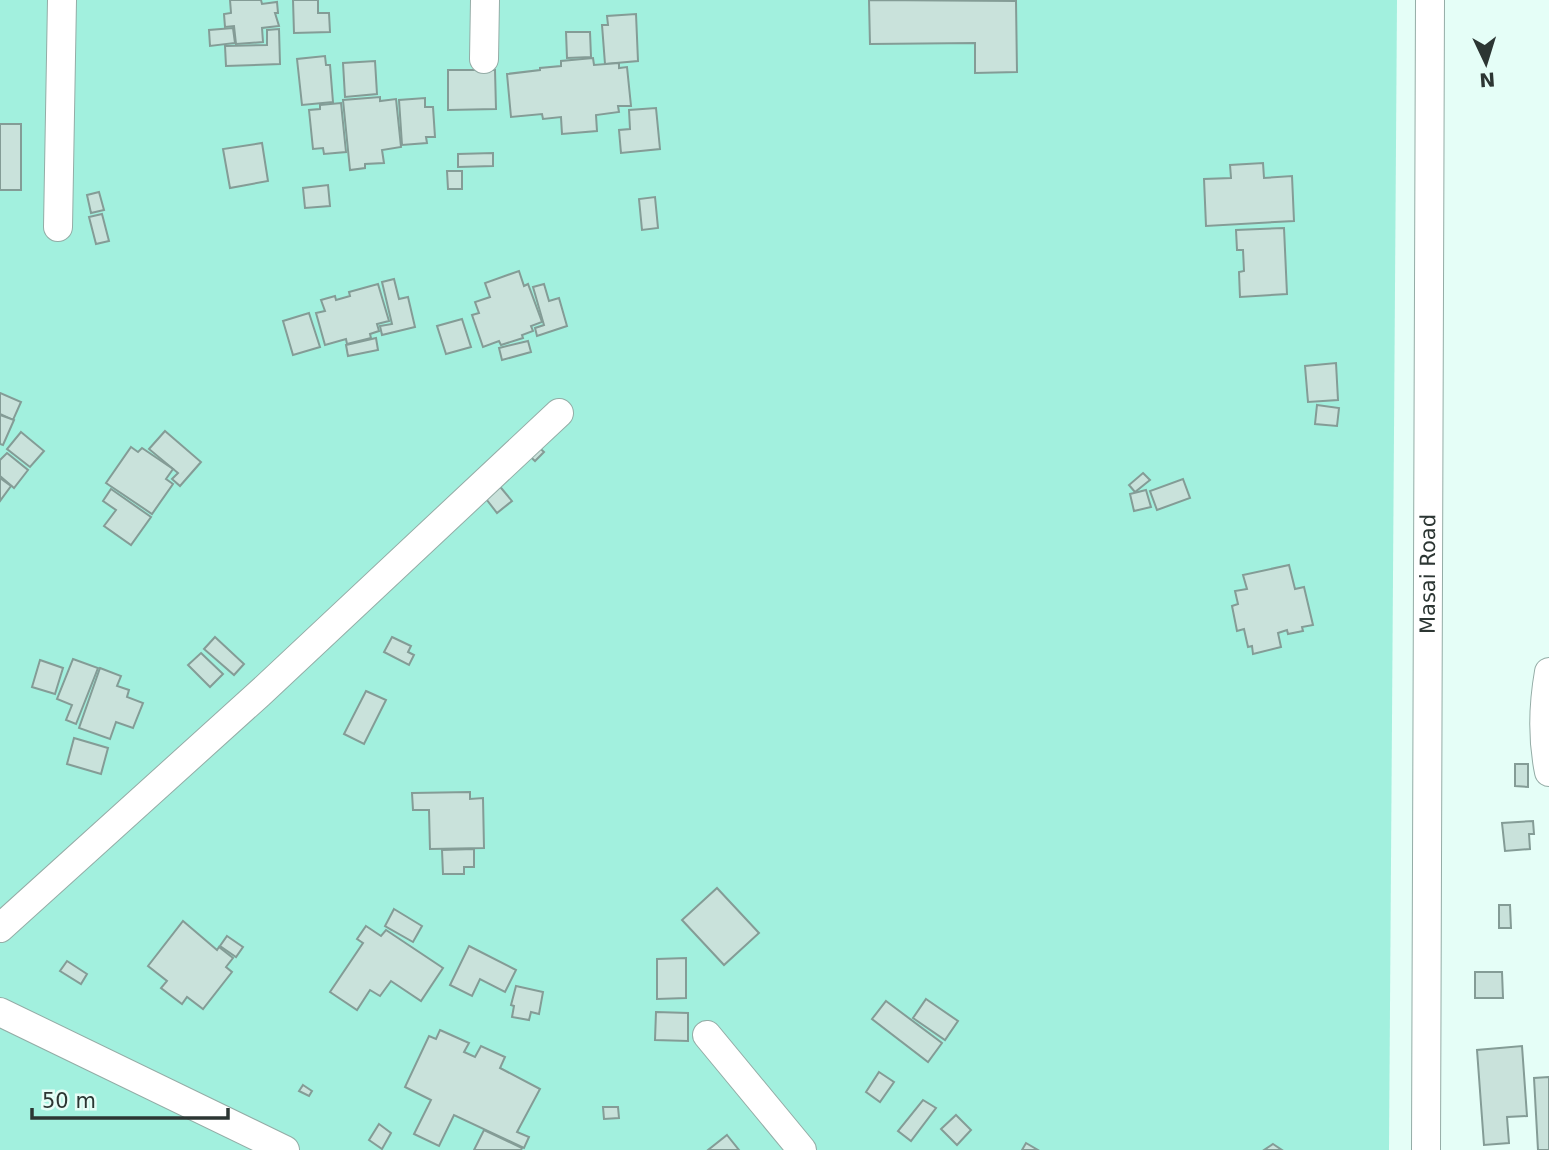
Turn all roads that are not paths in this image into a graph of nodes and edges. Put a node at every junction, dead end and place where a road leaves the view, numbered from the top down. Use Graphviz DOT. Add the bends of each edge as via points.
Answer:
graph roads {
  1 [pos="62,0"];
  2 [pos="485,0"];
  3 [pos="1430,0"];
  4 [pos="484,60"];
  5 [pos="58,227"];
  6 [pos="559,413"];
  7 [pos="1549,672"];
  8 [pos="1549,772"];
  9 [pos="0,928"];
  10 [pos="0,1012"];
  11 [pos="707,1035"];
  12 [pos="285,1150"];
  13 [pos="802,1150"];
  14 [pos="1426,1150"];
  1 -- 5 [label="street"];
  2 -- 4 [label="street"];
  3 -- 14 [label="street, Masai Road"];
  6 -- 9 [label="street"];
  7 -- 8 [label="street" via="1544,745"];
  10 -- 12 [label="street"];
  11 -- 13 [label="street"];
}
